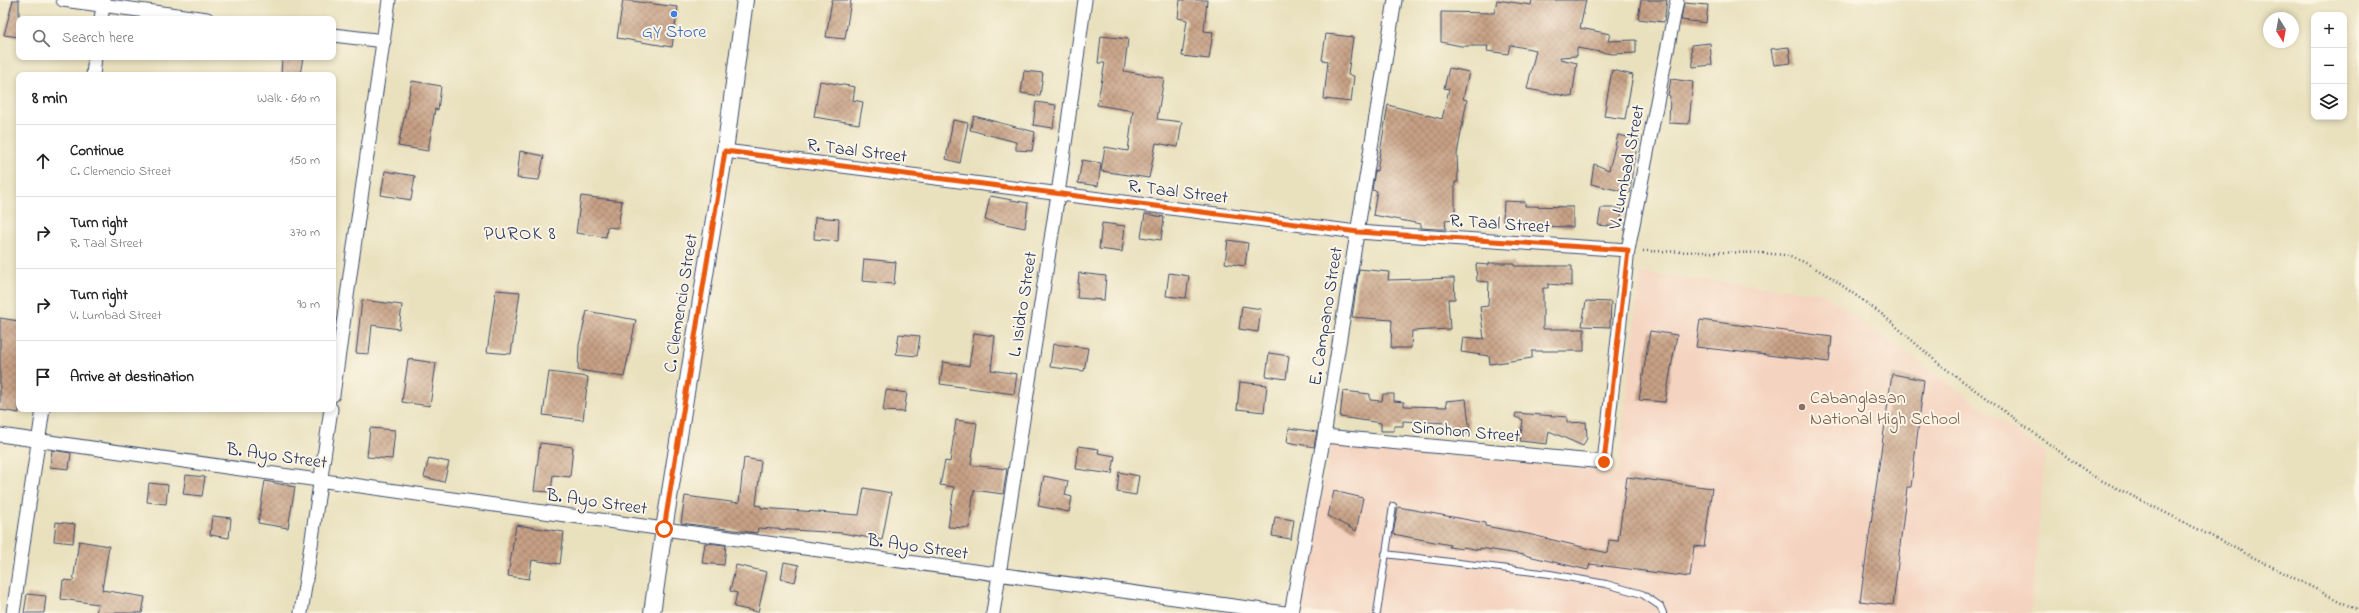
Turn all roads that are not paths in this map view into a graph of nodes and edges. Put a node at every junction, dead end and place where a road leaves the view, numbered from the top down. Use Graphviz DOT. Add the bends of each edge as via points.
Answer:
graph roads {
  1 [pos="63,0"];
  2 [pos="390,0"];
  3 [pos="746,0"];
  4 [pos="1085,0"];
  5 [pos="1395,0"];
  6 [pos="1677,0"];
  7 [pos="103,8"];
  8 [pos="179,16"];
  9 [pos="336,35"];
  10 [pos="384,41"];
  11 [pos="95,60"];
  12 [pos="93,72"];
  13 [pos="725,151"];
  14 [pos="1058,194"];
  15 [pos="1358,232"];
  16 [pos="1628,250"];
  17 [pos="336,374"];
  18 [pos="42,412"];
  19 [pos="331,412"];
  20 [pos="0,435"];
  21 [pos="1324,436"];
  22 [pos="38,439"];
  23 [pos="1604,462"];
  24 [pos="321,480"];
  25 [pos="1394,506"];
  26 [pos="664,529"];
  27 [pos="1385,554"];
  28 [pos="998,575"];
  29 [pos="13,613"];
  30 [pos="301,613"];
  31 [pos="652,613"];
  32 [pos="993,613"];
  33 [pos="1285,613"];
  34 [pos="1291,613"];
  35 [pos="1377,613"];
  36 [pos="1663,613"];
  1 -- 7 [label="street"];
  2 -- 10 [label="street"];
  3 -- 13 [label="street, C. Clemencio Street"];
  4 -- 14 [label="street, L. Isidro Street"];
  5 -- 15 [label="street, E. Campano Street"];
  6 -- 16 [label="street, V. Lumbad Street"];
  7 -- 8 [label="street"];
  9 -- 10 [label="street"];
  10 -- 17 [label="street"];
  11 -- 12 [label="street"];
  13 -- 14 [label="street, R. Taal Street"];
  13 -- 26 [label="street, C. Clemencio Street"];
  14 -- 15 [label="street, R. Taal Street"];
  14 -- 28 [label="street, L. Isidro Street"];
  15 -- 16 [label="street, R. Taal Street"];
  15 -- 21 [label="street, E. Campano Street"];
  16 -- 23 [label="street, V. Lumbad Street"];
  18 -- 22 [label="street"];
  19 -- 24 [label="street"];
  20 -- 22 [label="street, B. Ayo Street"];
  21 -- 23 [label="street, Sinohon Street"];
  21 -- 34 [label="street, E. Campano Street"];
  22 -- 24 [label="street, B. Ayo Street"];
  22 -- 29 [label="street"];
  24 -- 26 [label="street, B. Ayo Street"];
  24 -- 30 [label="street"];
  25 -- 27 [label="lane"];
  26 -- 28 [label="street, B. Ayo Street"];
  26 -- 31 [label="street, C. Clemencio Street"];
  27 -- 35 [label="lane"];
  27 -- 36 [label="lane" via="1550,574 1606,584 1642,594 1660,606"];
  28 -- 32 [label="street, L. Isidro Street"];
  28 -- 33 [label="street, B. Ayo Street"];
}
